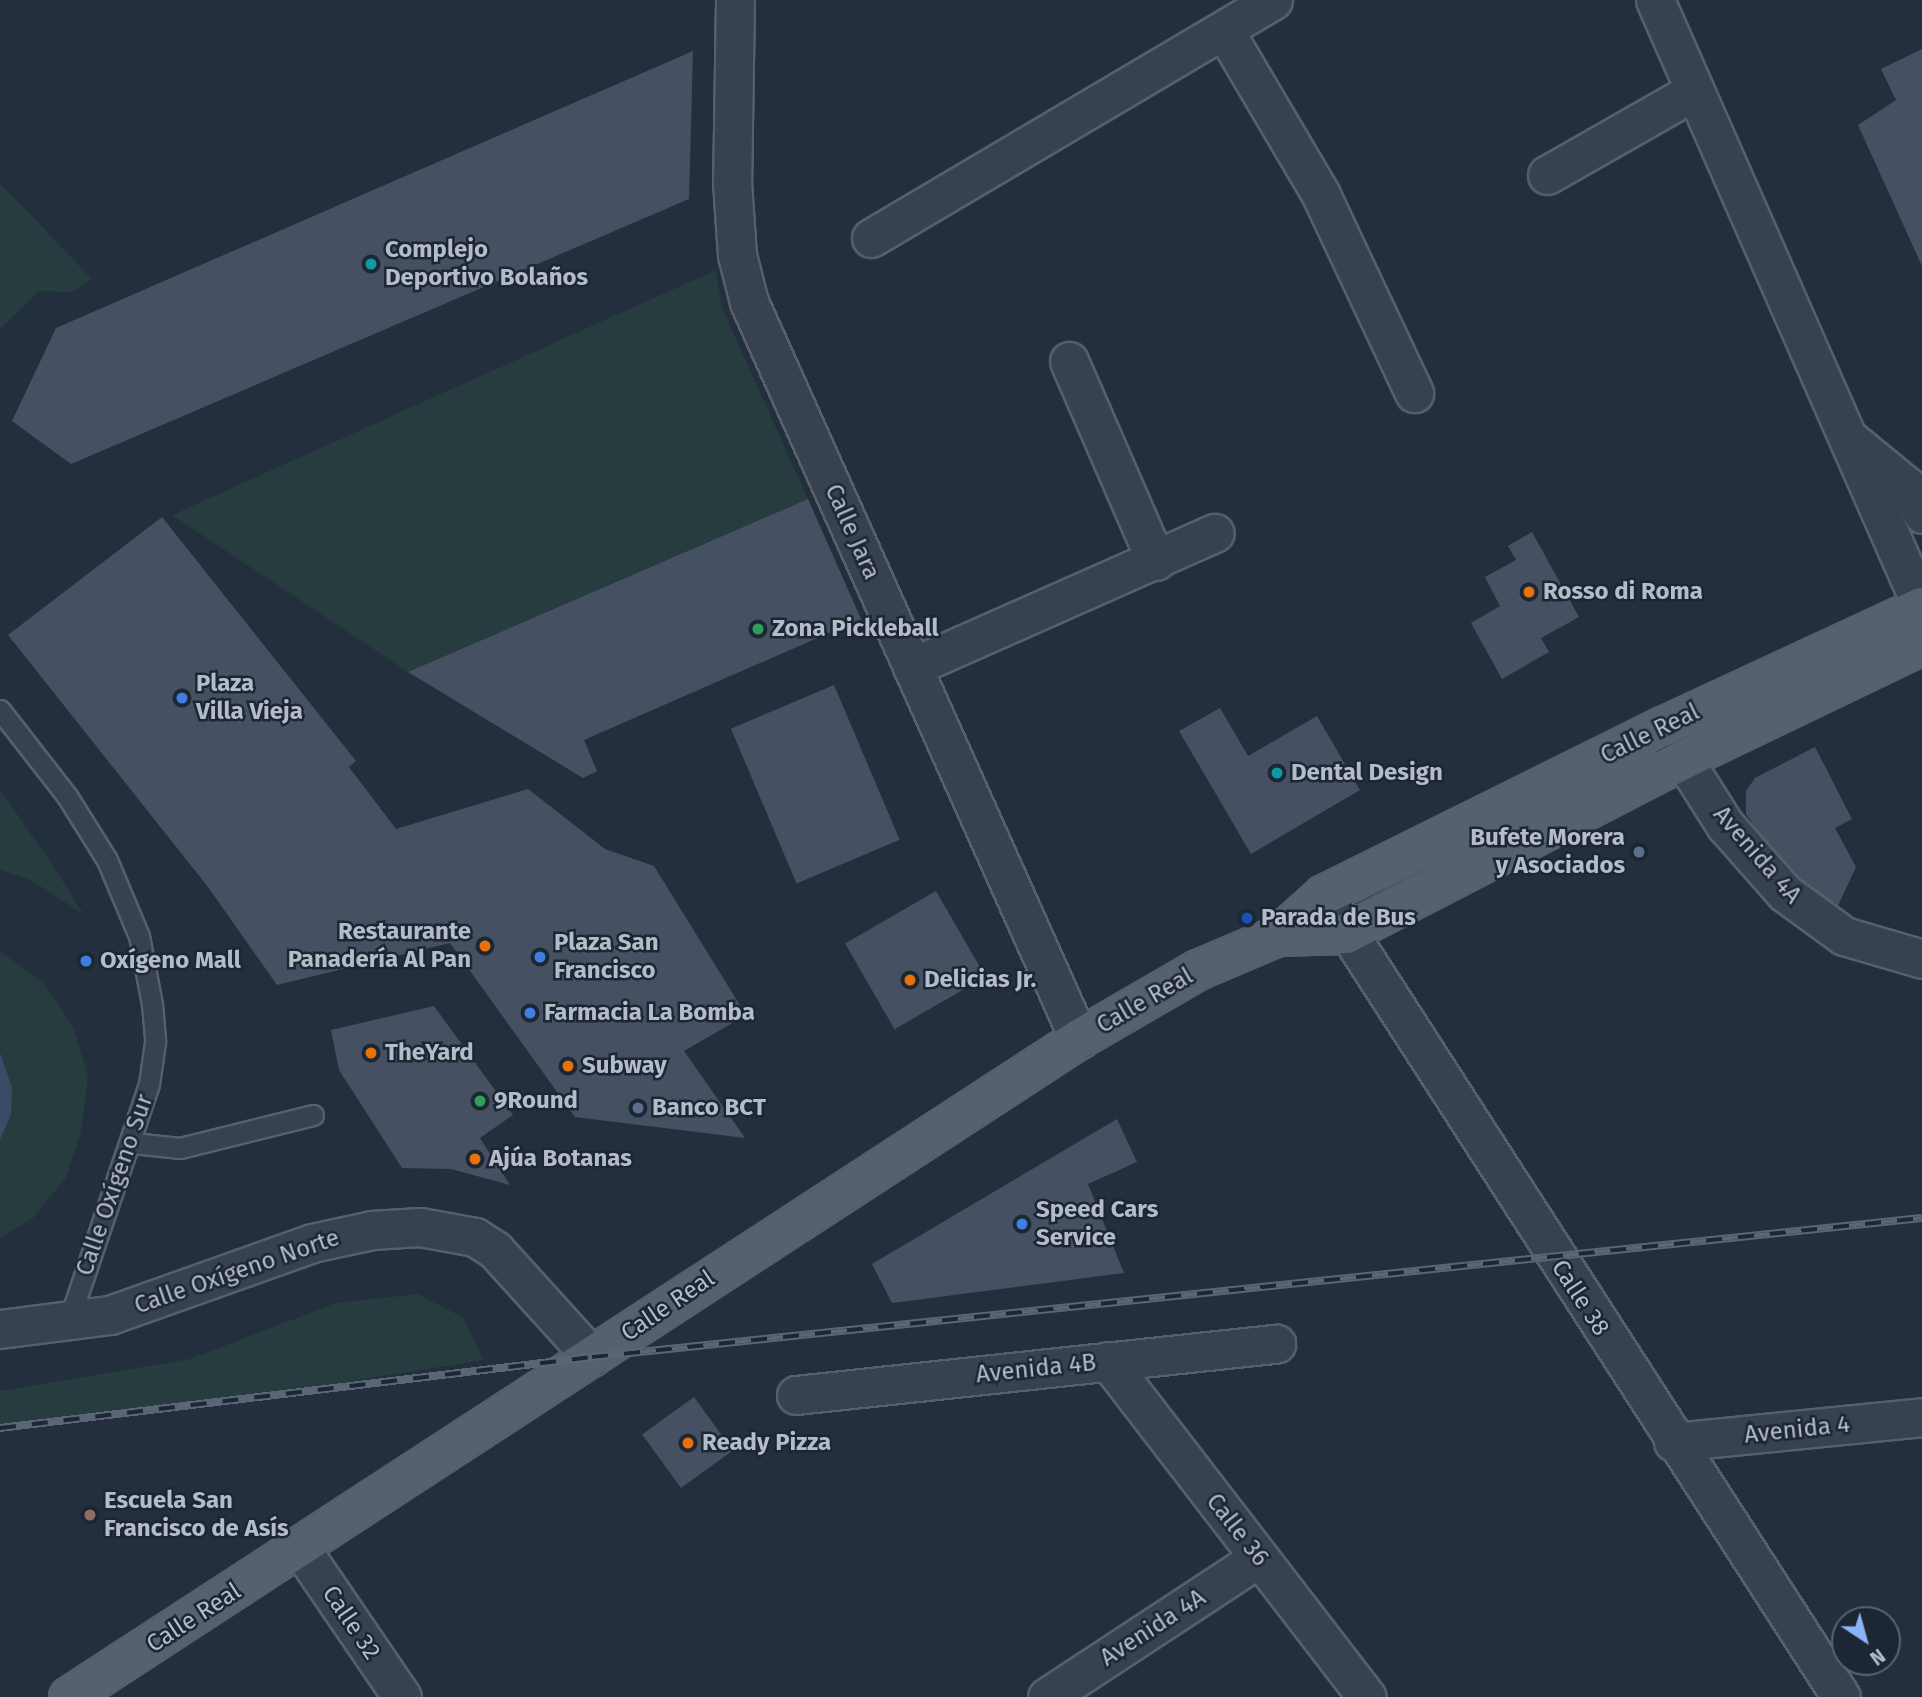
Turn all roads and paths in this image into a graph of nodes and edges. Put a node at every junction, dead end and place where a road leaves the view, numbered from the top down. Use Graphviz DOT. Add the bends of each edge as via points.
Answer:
graph roads {
  1 [pos="735,0"];
  2 [pos="1273,0"];
  3 [pos="1656,0"];
  4 [pos="1224,30"];
  5 [pos="1694,91"];
  6 [pos="1547,175"];
  7 [pos="871,238"];
  8 [pos="1069,361"];
  9 [pos="1414,393"];
  10 [pos="1843,434"];
  11 [pos="1922,514"];
  12 [pos="1215,533"];
  13 [pos="1156,561"];
  14 [pos="1922,607"];
  15 [pos="1922,645"];
  16 [pos="912,667"];
  17 [pos="0,710"];
  18 [pos="1662,727"];
  19 [pos="1683,760"];
  20 [pos="1324,895"];
  21 [pos="1346,934"];
  22 [pos="1278,936"];
  23 [pos="1922,959"];
  24 [pos="1079,1039"];
  25 [pos="313,1115"];
  26 [pos="133,1143"];
  27 [pos="68,1323"];
  28 [pos="0,1329"];
  29 [pos="1276,1344"];
  30 [pos="592,1357"];
  31 [pos="1108,1362"];
  32 [pos="796,1395"];
  33 [pos="1922,1417"];
  34 [pos="1673,1443"];
  35 [pos="301,1549"];
  36 [pos="1259,1558"];
  37 [pos="69,1697"];
  38 [pos="402,1697"];
  39 [pos="1047,1697"];
  40 [pos="1367,1697"];
  41 [pos="1841,1697"];
  1 -- 16 [label="street, Calle Jara" via="732,182 737,255 749,302"];
  2 -- 4 [label="street"];
  3 -- 5 [label="street"];
  4 -- 7 [label="street"];
  4 -- 9 [label="street" via="1321,195"];
  5 -- 6 [label="street"];
  5 -- 10 [label="street"];
  8 -- 13 [label="street"];
  10 -- 11 [label="street" via="1909,488"];
  10 -- 14 [label="street"];
  12 -- 13 [label="street"];
  13 -- 16 [label="street"];
  14 -- 18 [label="main road, Calle Real"];
  15 -- 19 [label="main road, Calle Real"];
  16 -- 24 [label="street, Calle Jara"];
  17 -- 26 [label="lane, Calle Oxígeno Sur" via="67,796 107,860 139,936 155,1042"];
  18 -- 19 [label="street, Avenida 4A"];
  18 -- 20 [label="main road, Calle Real"];
  19 -- 21 [label="main road, Calle Real"];
  19 -- 23 [label="street, Avenida 4A" via="1725,825 1814,918 1844,936"];
  20 -- 21 [label="street, Calle 38"];
  20 -- 22 [label="main road, Calle Real"];
  21 -- 22 [label="main road, Calle Real"];
  21 -- 34 [label="street, Calle 38"];
  22 -- 24 [label="main road, Calle Real" via="1198,970"];
  24 -- 30 [label="main road, Calle Real"];
  25 -- 26 [label="lane" via="180,1147"];
  26 -- 27 [label="lane, Calle Oxígeno Sur"];
  27 -- 28 [label="street, Calle Oxígeno Norte"];
  27 -- 30 [label="street, Calle Oxígeno Norte" via="146,1303 312,1242 372,1230 420,1227 475,1237 495,1250"];
  29 -- 31 [label="street, Avenida 4B"];
  30 -- 35 [label="main road, Calle Real"];
  31 -- 32 [label="street, Avenida 4B"];
  31 -- 36 [label="street, Calle 36"];
  33 -- 34 [label="street, Avenida 4"];
  34 -- 41 [label="street, Calle 38"];
  35 -- 37 [label="main road, Calle Real"];
  35 -- 38 [label="street, Calle 32"];
  36 -- 39 [label="street, Avenida 4A"];
  36 -- 40 [label="street, Calle 36"];
}
